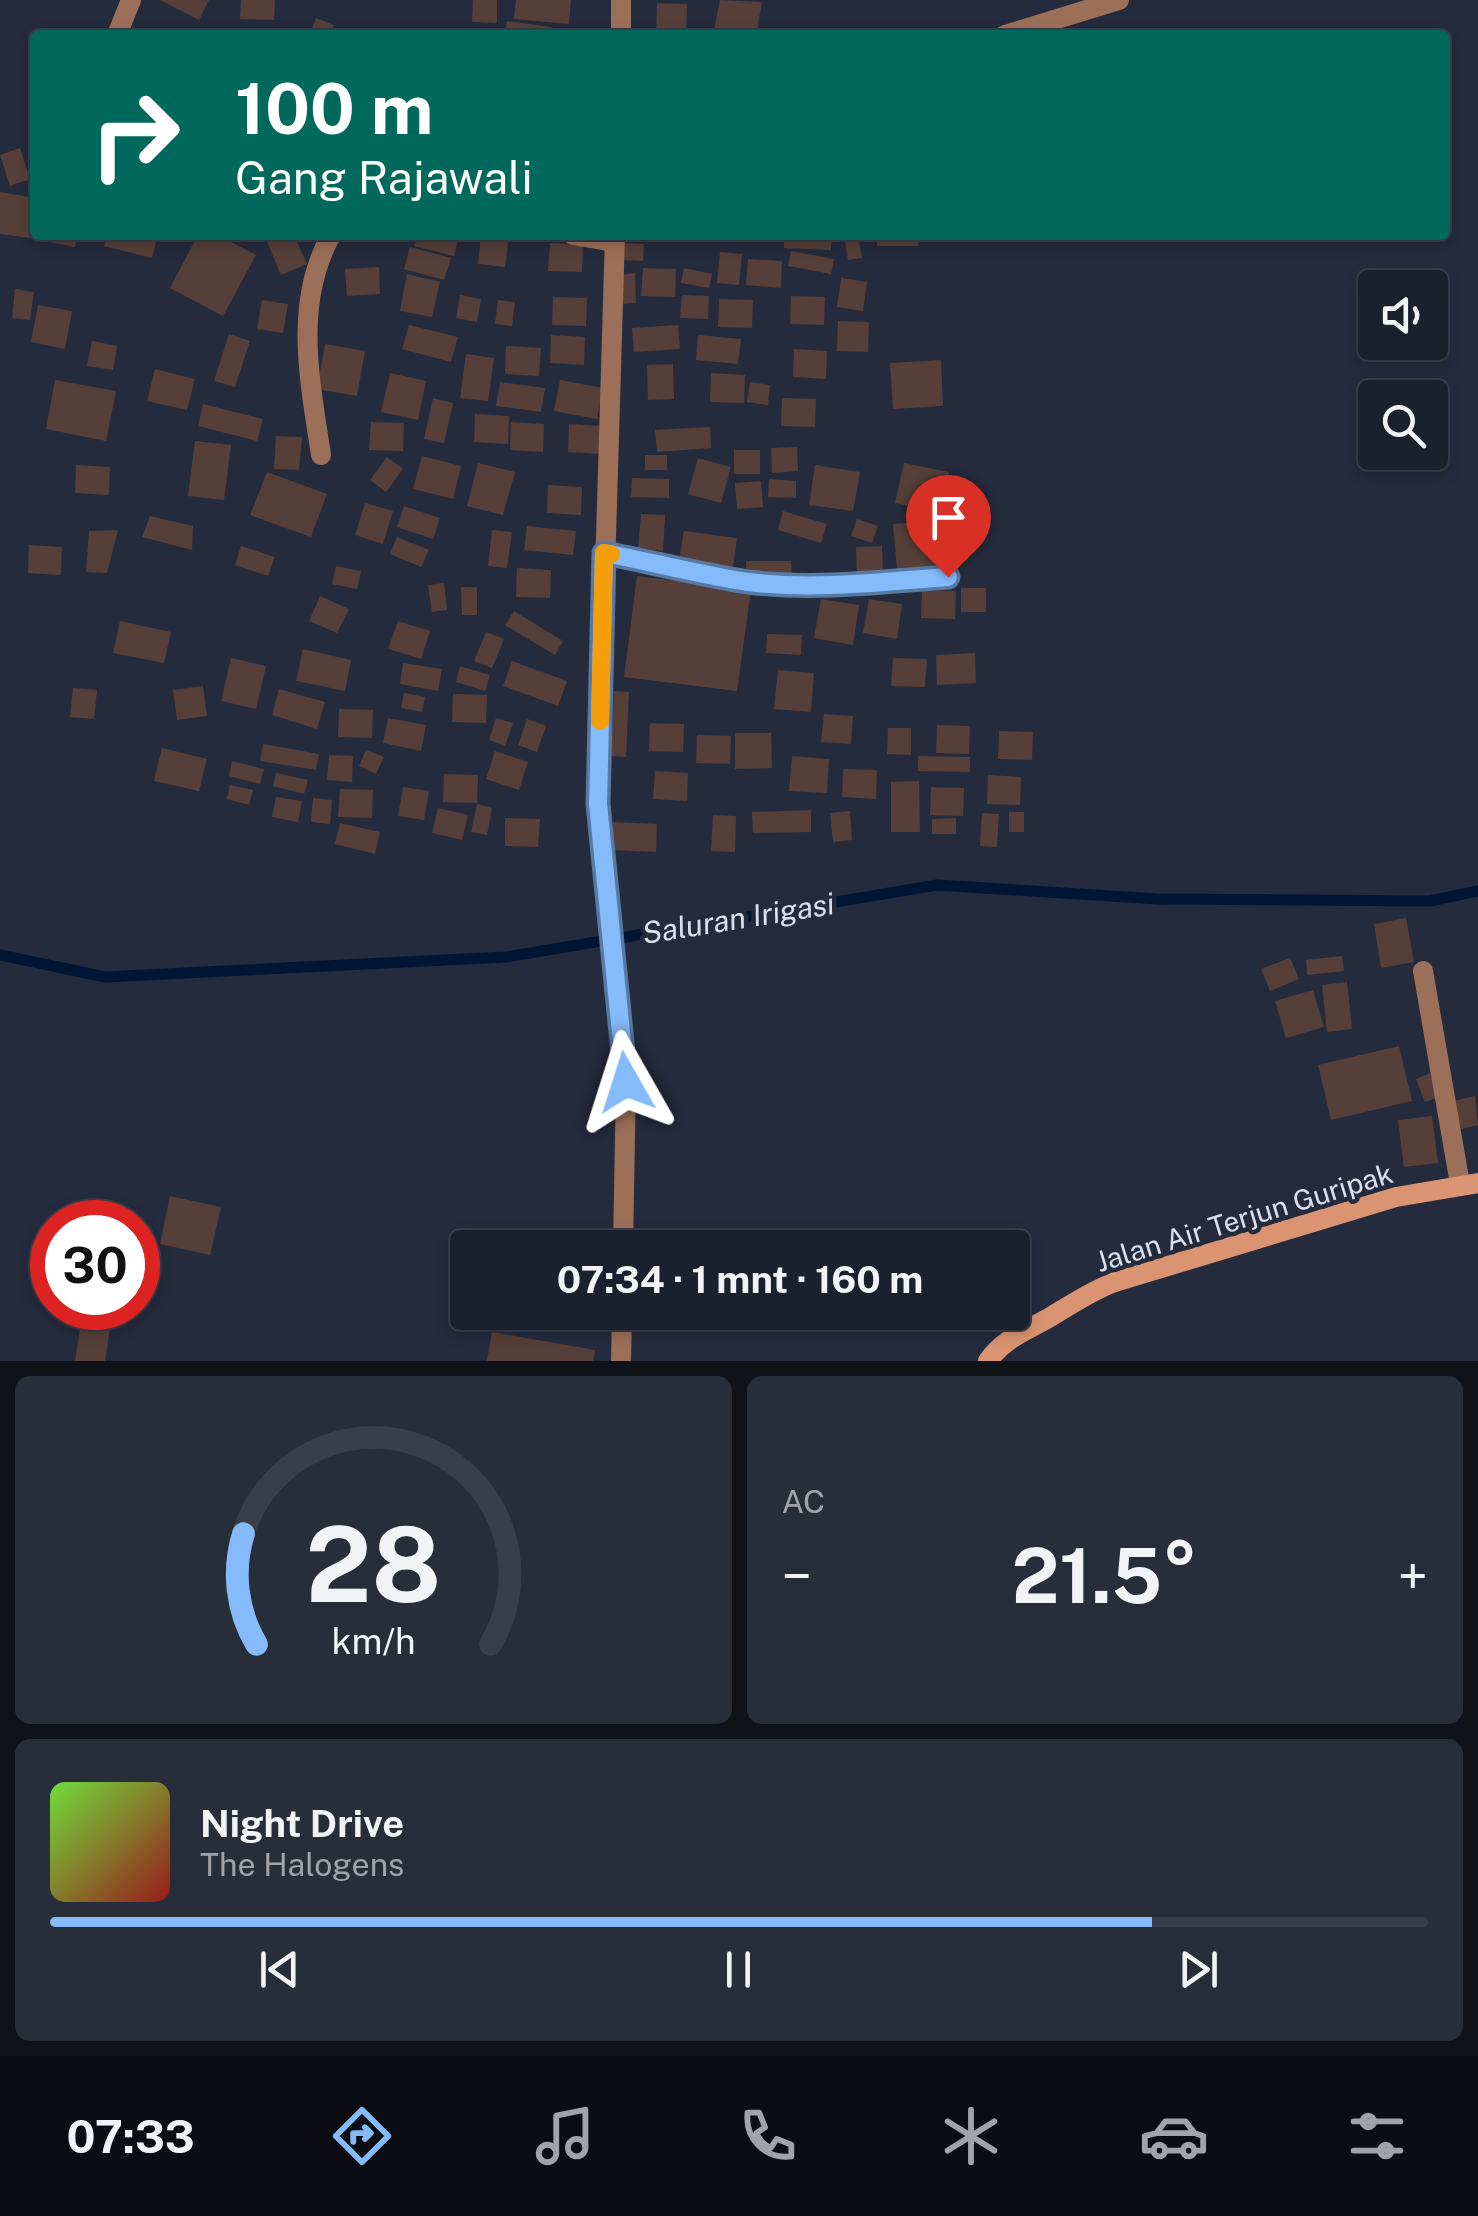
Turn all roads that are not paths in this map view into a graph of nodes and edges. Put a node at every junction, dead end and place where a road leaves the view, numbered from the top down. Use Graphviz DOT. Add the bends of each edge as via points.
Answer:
graph roads {
  1 [pos="131,0"];
  2 [pos="621,0"];
  3 [pos="1119,0"];
  4 [pos="119,30"];
  5 [pos="621,30"];
  6 [pos="1021,30"];
  7 [pos="329,240"];
  8 [pos="614,240"];
  9 [pos="321,455"];
  10 [pos="604,553"];
  11 [pos="948,577"];
  12 [pos="1423,971"];
  13 [pos="1469,1184"];
  14 [pos="623,1230"];
  15 [pos="622,1330"];
  16 [pos="622,1361"];
  17 [pos="988,1361"];
  1 -- 4 [label="street"];
  2 -- 5 [label="street"];
  3 -- 6 [label="street"];
  7 -- 9 [label="street" via="307,307"];
  8 -- 10 [label="street"];
  10 -- 11 [label="street" via="764,583"];
  10 -- 14 [label="street" via="598,804 626,1082"];
  12 -- 13 [label="street"];
  13 -- 17 [label="street, Jalan Air Terjun Guripak" via="1396,1198 1115,1282 1024,1328"];
  15 -- 16 [label="street"];
}
